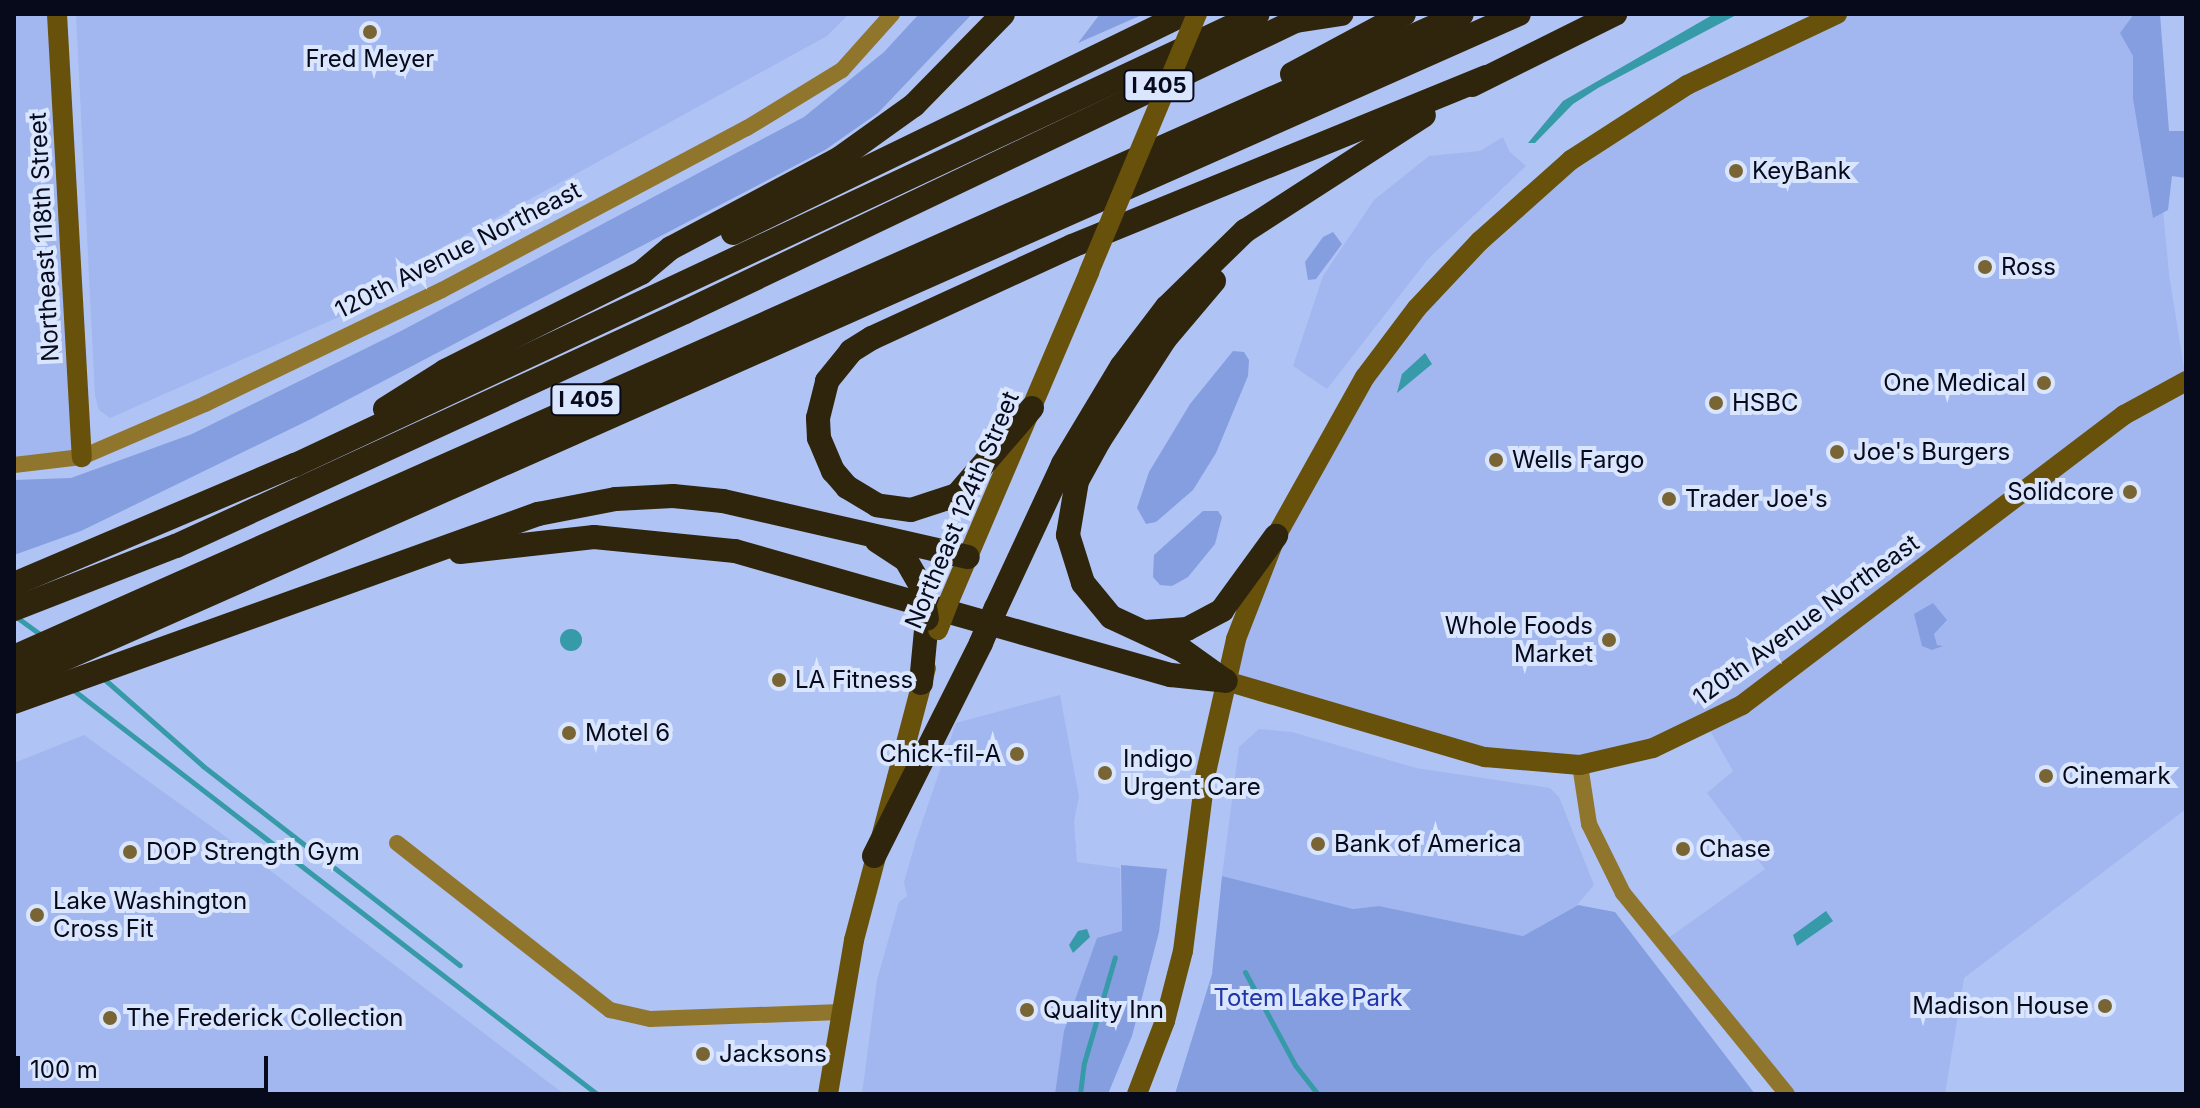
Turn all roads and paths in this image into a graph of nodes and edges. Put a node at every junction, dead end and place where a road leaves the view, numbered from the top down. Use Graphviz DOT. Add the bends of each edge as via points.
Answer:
graph roads {
  1 [pos="57,14"];
  2 [pos="892,14"];
  3 [pos="1003,14"];
  4 [pos="1184,14"];
  5 [pos="1197,14"];
  6 [pos="1258,14"];
  7 [pos="1341,14"];
  8 [pos="1404,14"];
  9 [pos="1462,14"];
  10 [pos="1519,14"];
  11 [pos="1615,14"];
  12 [pos="1837,14"];
  13 [pos="1302,18"];
  14 [pos="1486,77"];
  15 [pos="1254,102"];
  16 [pos="1323,176"];
  17 [pos="641,273"];
  18 [pos="2186,381"];
  19 [pos="1032,408"];
  20 [pos="82,457"];
  21 [pos="14,465"];
  22 [pos="295,465"];
  23 [pos="857,530"];
  24 [pos="1276,536"];
  25 [pos="968,557"];
  26 [pos="408,559"];
  27 [pos="14,584"];
  28 [pos="14,609"];
  29 [pos="932,625"];
  30 [pos="1130,629"];
  31 [pos="14,657"];
  32 [pos="14,681"];
  33 [pos="1226,681"];
  34 [pos="921,683"];
  35 [pos="14,702"];
  36 [pos="1580,765"];
  37 [pos="397,843"];
  38 [pos="874,856"];
  39 [pos="840,1012"];
  40 [pos="828,1094"];
  41 [pos="1137,1094"];
  42 [pos="1787,1094"];
  1 -- 20 [label="main road, Northeast 118th Street"];
  2 -- 20 [label="street, 120th Avenue Northeast" via="842,70 747,128 325,348"];
  3 -- 17 [label="highway" via="942,80 868,139 671,248"];
  4 -- 17 [label="highway"];
  5 -- 19 [label="main road, Northeast 124th Street, bridge"];
  6 -- 22 [label="highway, I 405"];
  7 -- 13 [label="highway"];
  8 -- 15 [label="highway" via="1304,65"];
  9 -- 15 [label="highway, I 405"];
  10 -- 32 [label="highway, I 405"];
  11 -- 14 [label="highway"];
  12 -- 24 [label="main road" via="1634,116 1571,160 1480,241 1417,308 1365,377"];
  13 -- 28 [label="highway, I 405" via="685,312 85,584"];
  14 -- 16 [label="highway"];
  14 -- 19 [label="highway" via="1072,246 872,338 851,351 827,381 819,438 829,464 847,487 877,505 911,510 957,495"];
  15 -- 31 [label="highway, I 405"];
  16 -- 30 [label="highway" via="1213,282 1165,339 1077,481 1069,517 1075,566 1097,604"];
  16 -- 38 [label="highway, bridge" via="1245,231 1167,307 1122,366 1063,464"];
  17 -- 22 [label="highway" via="445,371"];
  18 -- 36 [label="main road, 120th Avenue Northeast" via="2124,415 1742,705 1653,748"];
  19 -- 25 [label="main road, Northeast 124th Street"];
  20 -- 21 [label="street, 120th Avenue Northeast"];
  22 -- 27 [label="highway, I 405"];
  23 -- 25 [label="highway"];
  23 -- 26 [label="highway" via="723,501 673,496 616,499 538,514"];
  23 -- 29 [label="highway, bridge" via="906,560 922,588"];
  24 -- 30 [label="highway" via="1233,599 1212,617 1171,632"];
  24 -- 33 [label="main road" via="1245,613"];
  25 -- 29 [label="main road, Northeast 124th Street, bridge"];
  26 -- 33 [label="highway" via="594,537 735,551 1171,675"];
  26 -- 35 [label="highway"];
  29 -- 34 [label="highway"];
  30 -- 33 [label="highway" via="1182,650"];
  33 -- 36 [label="main road, 120th Avenue Northeast" via="1442,748 1520,762"];
  33 -- 41 [label="main road" via="1205,777 1183,951 1165,1021"];
  34 -- 38 [label="main road"];
  36 -- 42 [label="street" via="1589,824 1623,893"];
  37 -- 39 [label="street" via="610,1010 650,1019"];
  38 -- 39 [label="main road"];
  39 -- 40 [label="main road"];
}
